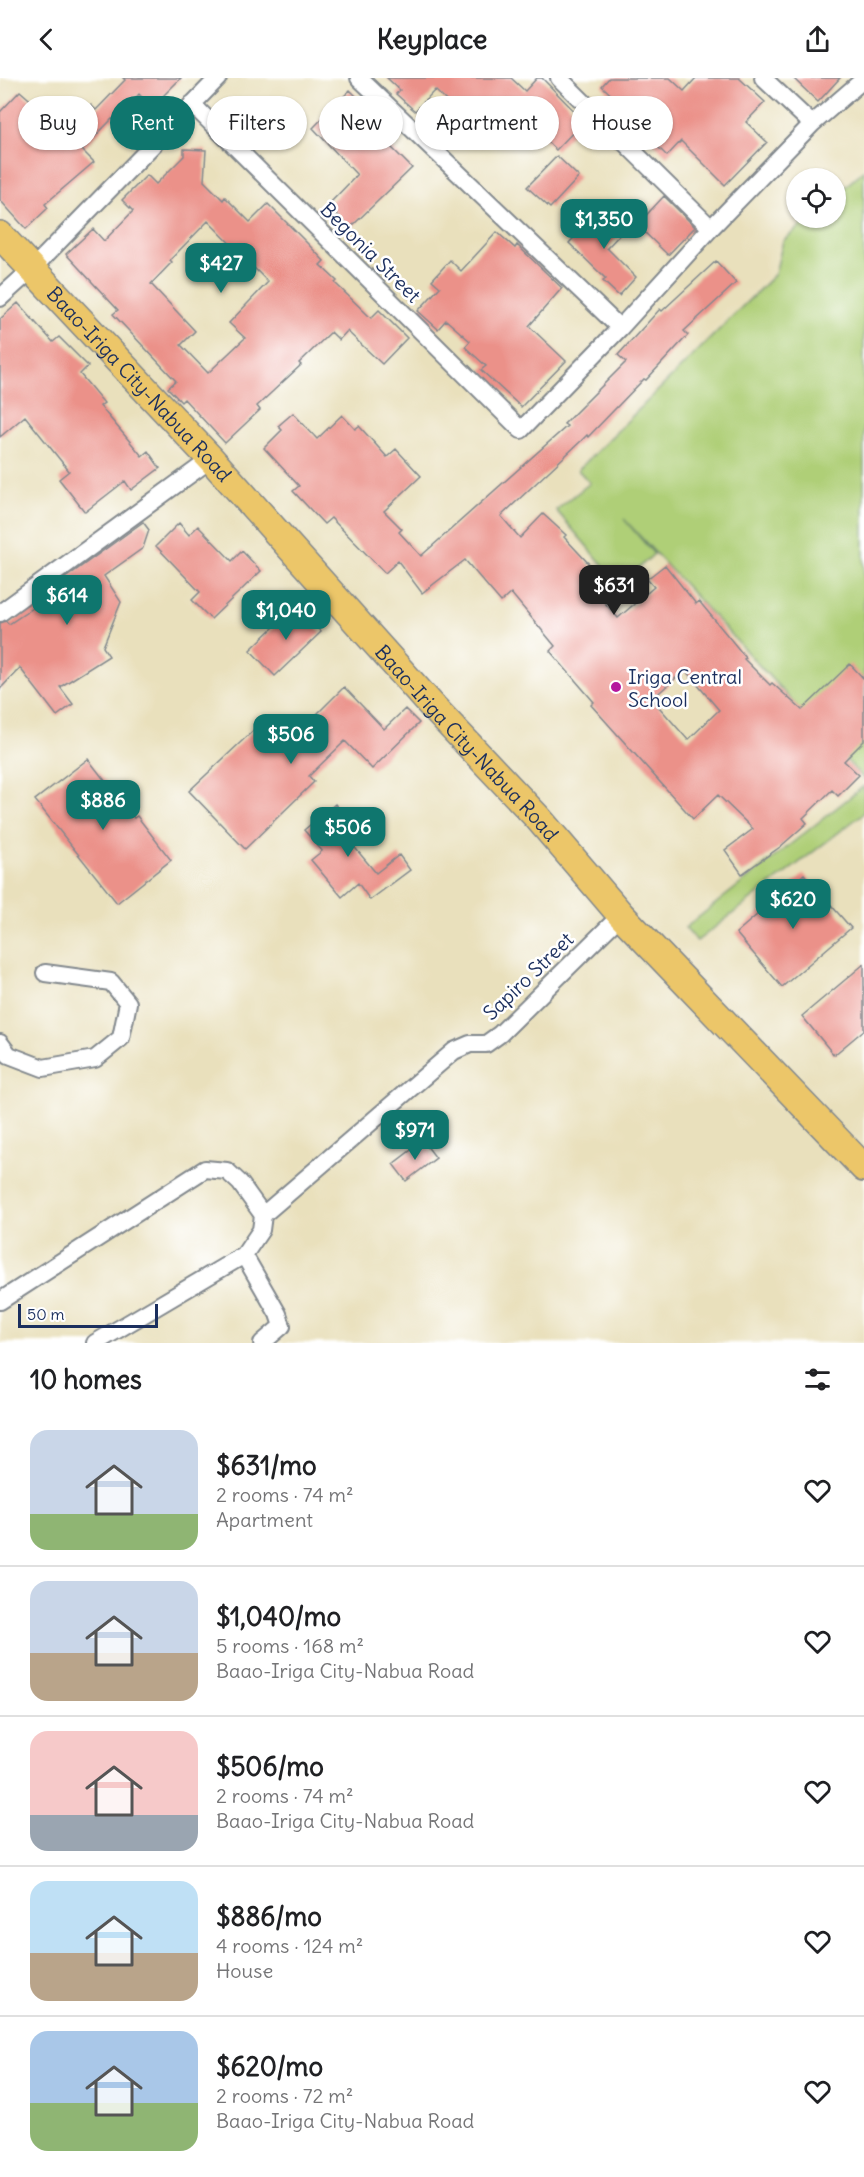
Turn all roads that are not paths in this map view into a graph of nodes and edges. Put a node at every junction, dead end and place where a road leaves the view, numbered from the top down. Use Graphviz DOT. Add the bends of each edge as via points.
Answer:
graph roads {
  1 [pos="218,78"];
  2 [pos="359,78"];
  3 [pos="559,78"];
  4 [pos="763,78"];
  5 [pos="864,79"];
  6 [pos="195,101"];
  7 [pos="195,107"];
  8 [pos="812,124"];
  9 [pos="147,150"];
  10 [pos="711,228"];
  11 [pos="0,235"];
  12 [pos="32,269"];
  13 [pos="0,298"];
  14 [pos="620,328"];
  15 [pos="211,459"];
  16 [pos="0,613"];
  17 [pos="621,915"];
  18 [pos="45,973"];
  19 [pos="0,1043"];
  20 [pos="864,1168"];
  21 [pos="263,1215"];
  22 [pos="244,1255"];
  23 [pos="0,1301"];
  24 [pos="94,1343"];
  25 [pos="262,1343"];
  1 -- 6 [label="street"];
  2 -- 14 [label="street"];
  3 -- 10 [label="street"];
  4 -- 8 [label="street"];
  5 -- 8 [label="street"];
  7 -- 14 [label="street, Begonia Street" via="521,430"];
  8 -- 10 [label="street"];
  9 -- 12 [label="street"];
  10 -- 14 [label="street"];
  11 -- 12 [label="main road, Baao-Iriga City-Nabua Road"];
  12 -- 13 [label="street"];
  12 -- 15 [label="main road, Baao-Iriga City-Nabua Road"];
  15 -- 16 [label="street"];
  15 -- 17 [label="main road, Baao-Iriga City-Nabua Road" via="538,818"];
  17 -- 20 [label="main road, Baao-Iriga City-Nabua Road"];
  17 -- 21 [label="street, Sapiro Street" via="500,1034 486,1044 470,1044 454,1051"];
  18 -- 19 [label="street" via="111,982 129,1003 121,1038 95,1059 43,1068 9,1055"];
  21 -- 22 [label="street" via="261,1230"];
  21 -- 23 [label="street" via="227,1171 205,1169"];
  22 -- 24 [label="street"];
  22 -- 25 [label="street" via="282,1326"];
}
